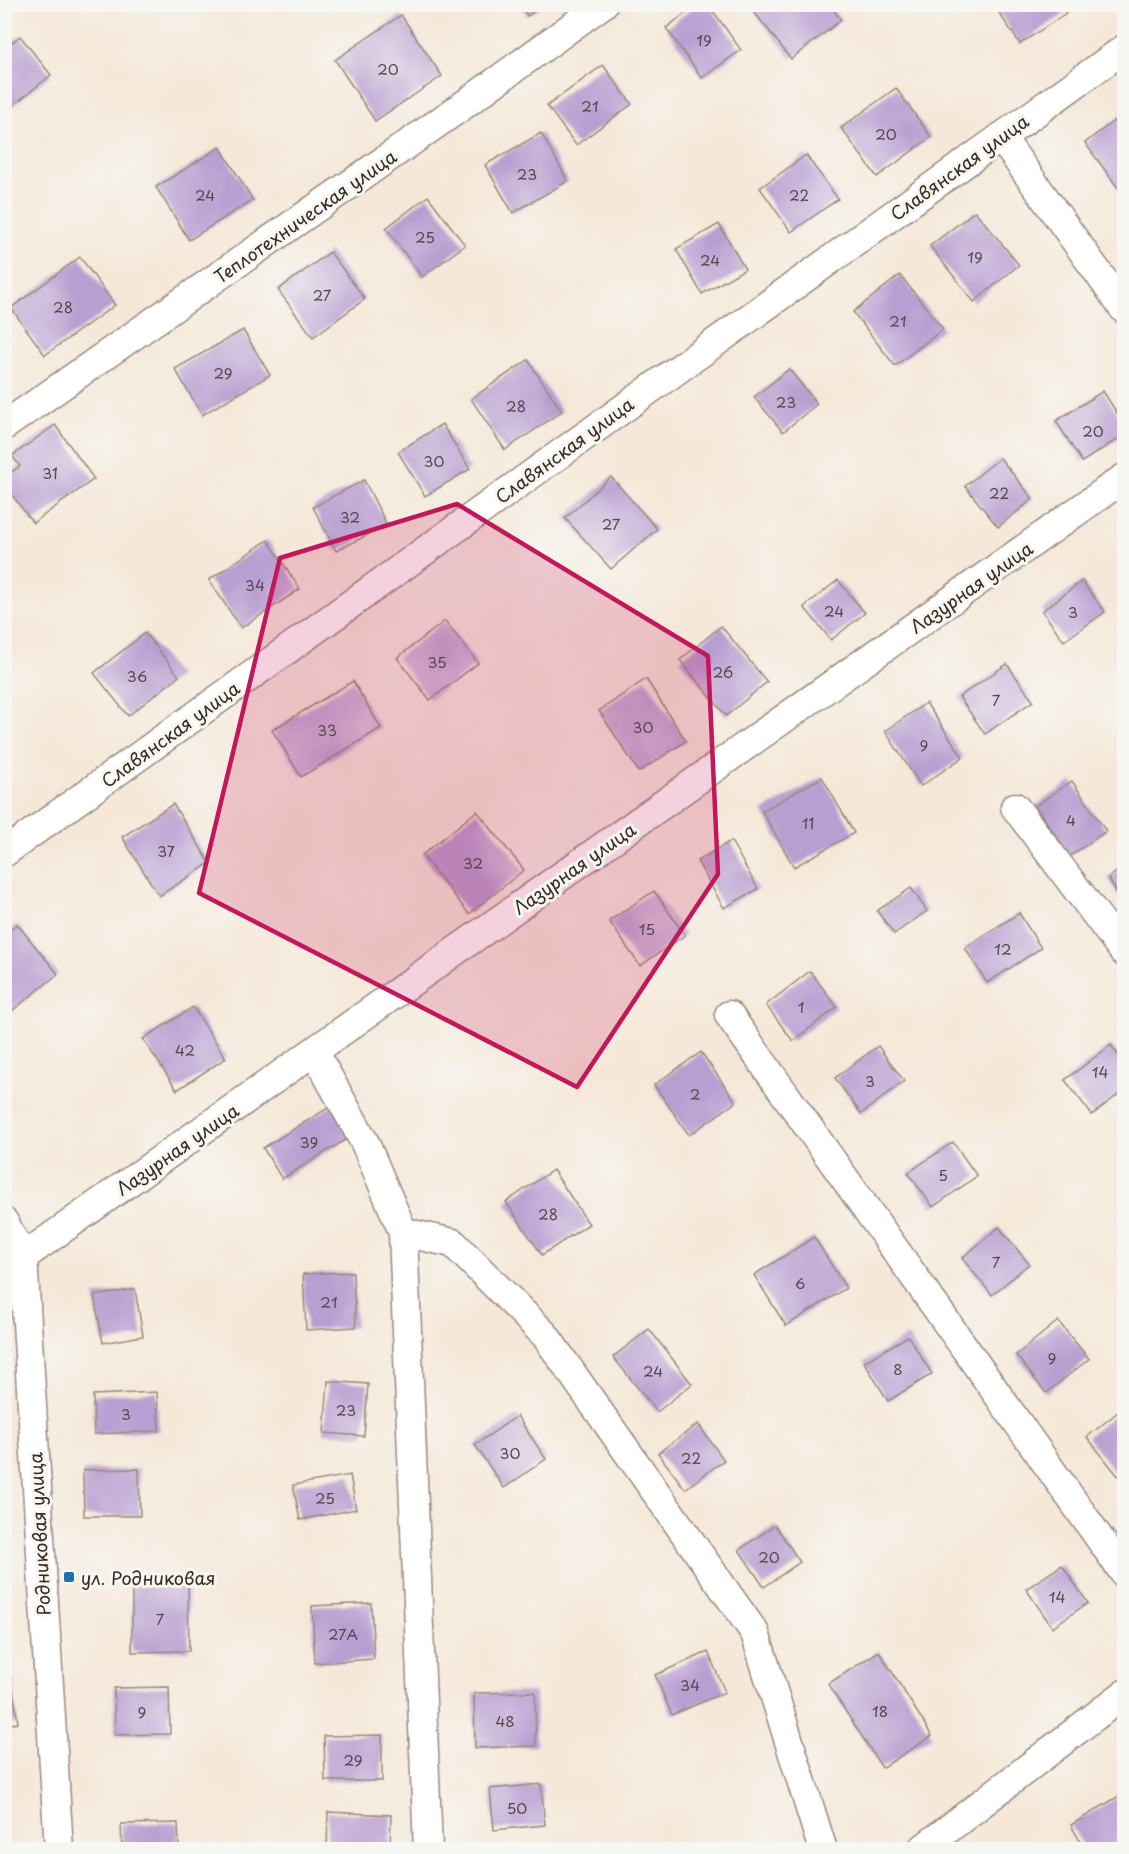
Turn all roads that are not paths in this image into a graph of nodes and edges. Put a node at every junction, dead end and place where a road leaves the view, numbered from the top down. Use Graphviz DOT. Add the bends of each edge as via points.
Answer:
graph roads {
  1 [pos="603,4"];
  2 [pos="1125,49"];
  3 [pos="1001,136"];
  4 [pos="1125,309"];
  5 [pos="4,426"];
  6 [pos="1125,478"];
  7 [pos="1015,807"];
  8 [pos="4,853"];
  9 [pos="1125,952"];
  10 [pos="729,1015"];
  11 [pos="315,1053"];
  12 [pos="4,1222"];
  13 [pos="403,1232"];
  14 [pos="23,1257"];
  15 [pos="1125,1573"];
  16 [pos="1125,1694"];
  17 [pos="58,1850"];
  18 [pos="428,1850"];
  19 [pos="822,1850"];
  20 [pos="921,1850"];
  1 -- 5 [label="street, Теплотехническая улица"];
  2 -- 3 [label="street, Славянская улица"];
  3 -- 4 [label="street"];
  3 -- 8 [label="street, Славянская улица"];
  6 -- 11 [label="street, Лазурная улица"];
  7 -- 9 [label="street"];
  10 -- 15 [label="street"];
  11 -- 13 [label="street" via="365,1143"];
  11 -- 14 [label="street, Лазурная улица"];
  12 -- 14 [label="street, Родниковая улица"];
  13 -- 18 [label="street"];
  13 -- 19 [label="street" via="453,1243 545,1335 754,1633"];
  14 -- 17 [label="street, Родниковая улица"];
  16 -- 20 [label="street"];
}
